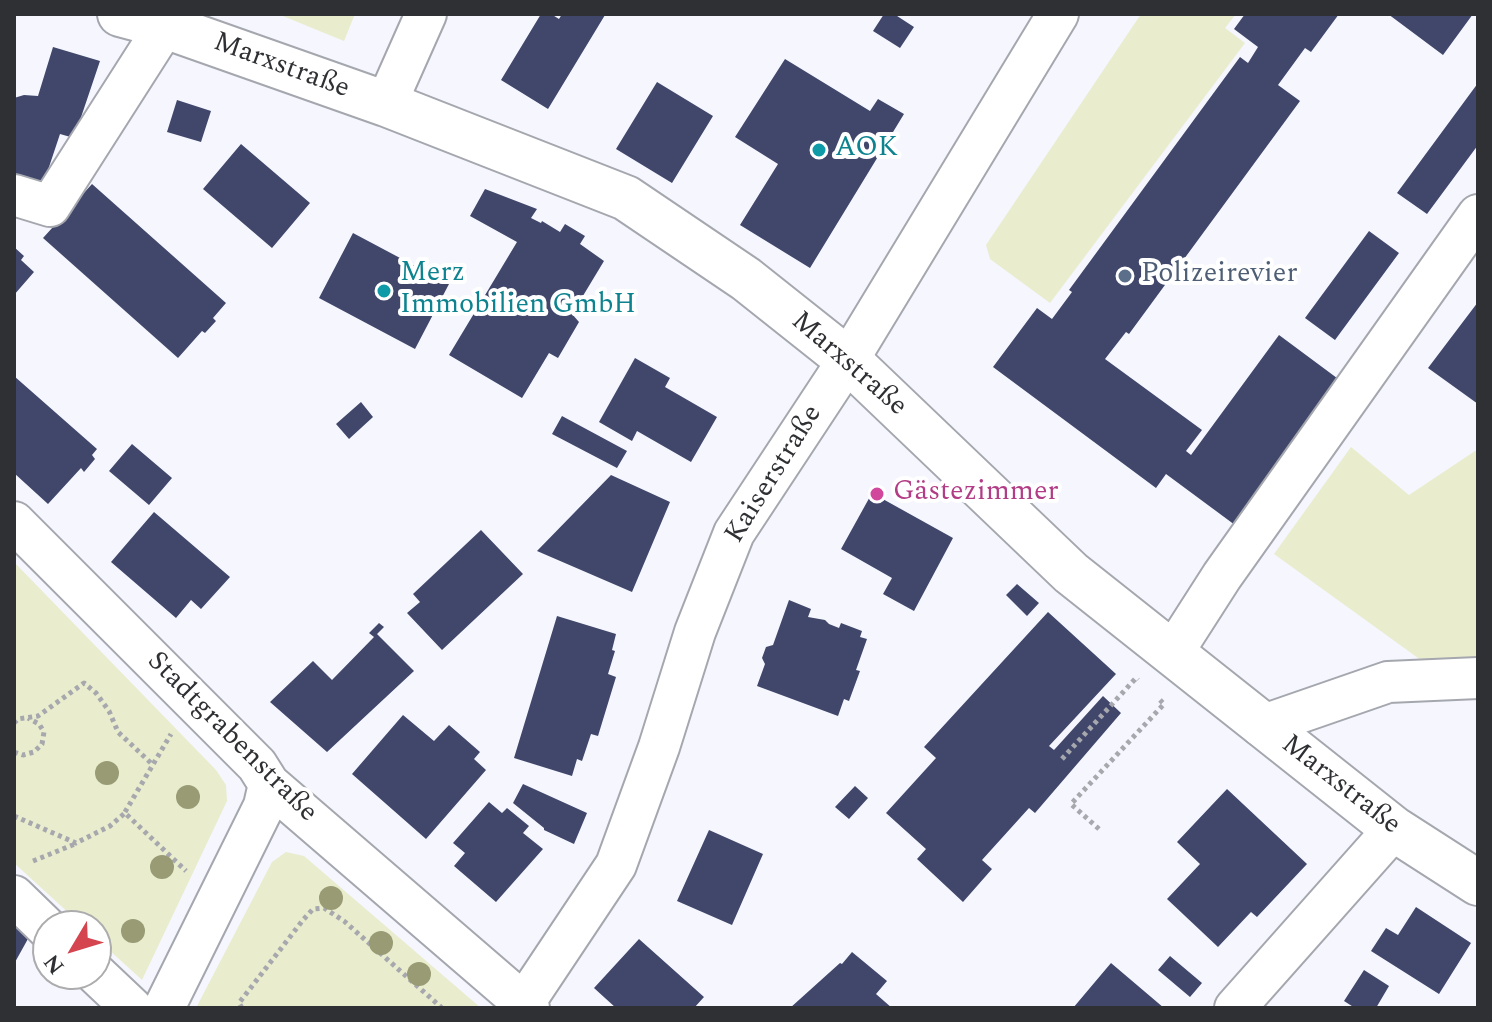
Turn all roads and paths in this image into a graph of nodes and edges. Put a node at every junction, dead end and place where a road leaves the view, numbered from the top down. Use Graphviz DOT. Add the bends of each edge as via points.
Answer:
graph roads {
  1 [pos="120,14"];
  2 [pos="426,14"];
  3 [pos="1058,14"];
  4 [pos="165,26"];
  5 [pos="386,104"];
  6 [pos="14,195"];
  7 [pos="1478,215"];
  8 [pos="848,360"];
  9 [pos="14,522"];
  10 [pos="1159,670"];
  11 [pos="1478,678"];
  12 [pos="1155,695"];
  13 [pos="192,700"];
  14 [pos="27,717"];
  15 [pos="14,723"];
  16 [pos="1261,726"];
  17 [pos="14,752"];
  18 [pos="1062,759"];
  19 [pos="152,764"];
  20 [pos="269,784"];
  21 [pos="125,813"];
  22 [pos="14,816"];
  23 [pos="1099,829"];
  24 [pos="1394,829"];
  25 [pos="76,843"];
  26 [pos="20,880"];
  27 [pos="1478,883"];
  28 [pos="216,899"];
  29 [pos="37,910"];
  30 [pos="112,989"];
  31 [pos="526,1005"];
  32 [pos="132,1008"];
  33 [pos="164,1008"];
  34 [pos="242,1008"];
  35 [pos="442,1008"];
  36 [pos="1235,1008"];
  1 -- 4 [label="main road, Marxstraße"];
  2 -- 5 [label="street"];
  3 -- 8 [label="street, Kaiserstraße"];
  4 -- 5 [label="main road, Marxstraße"];
  4 -- 6 [label="street" via="50,206"];
  5 -- 8 [label="main road, Marxstraße" via="626,198 746,279"];
  7 -- 10 [label="street"];
  8 -- 10 [label="main road, Marxstraße" via="1071,573"];
  8 -- 31 [label="street, Kaiserstraße" via="734,533 616,865"];
  9 -- 13 [label="street, Stadtgrabenstraße"];
  10 -- 16 [label="main road, Marxstraße"];
  10 -- 18 [label="path" via="1136,678"];
  11 -- 16 [label="street" via="1388,682"];
  12 -- 23 [label="path" via="1164,704 1071,804"];
  13 -- 19 [label="path"];
  13 -- 20 [label="street, Stadtgrabenstraße"];
  14 -- 15 [label="path"];
  14 -- 17 [label="path" via="44,732 42,744 34,752"];
  14 -- 19 [label="path" via="38,716 84,683 109,711 118,732"];
  16 -- 24 [label="main road, Marxstraße"];
  19 -- 21 [label="path"];
  20 -- 28 [label="street" via="264,806"];
  20 -- 31 [label="street, Stadtgrabenstraße"];
  21 -- 25 [label="path"];
  21 -- 28 [label="path"];
  22 -- 25 [label="path"];
  24 -- 27 [label="main road, Marxstraße"];
  24 -- 36 [label="street"];
  25 -- 26 [label="path"];
  26 -- 29 [label="street"];
  28 -- 33 [label="street"];
  30 -- 32 [label="street"];
  34 -- 35 [label="path" via="239,1003 303,920 313,909 324,908"];
}
